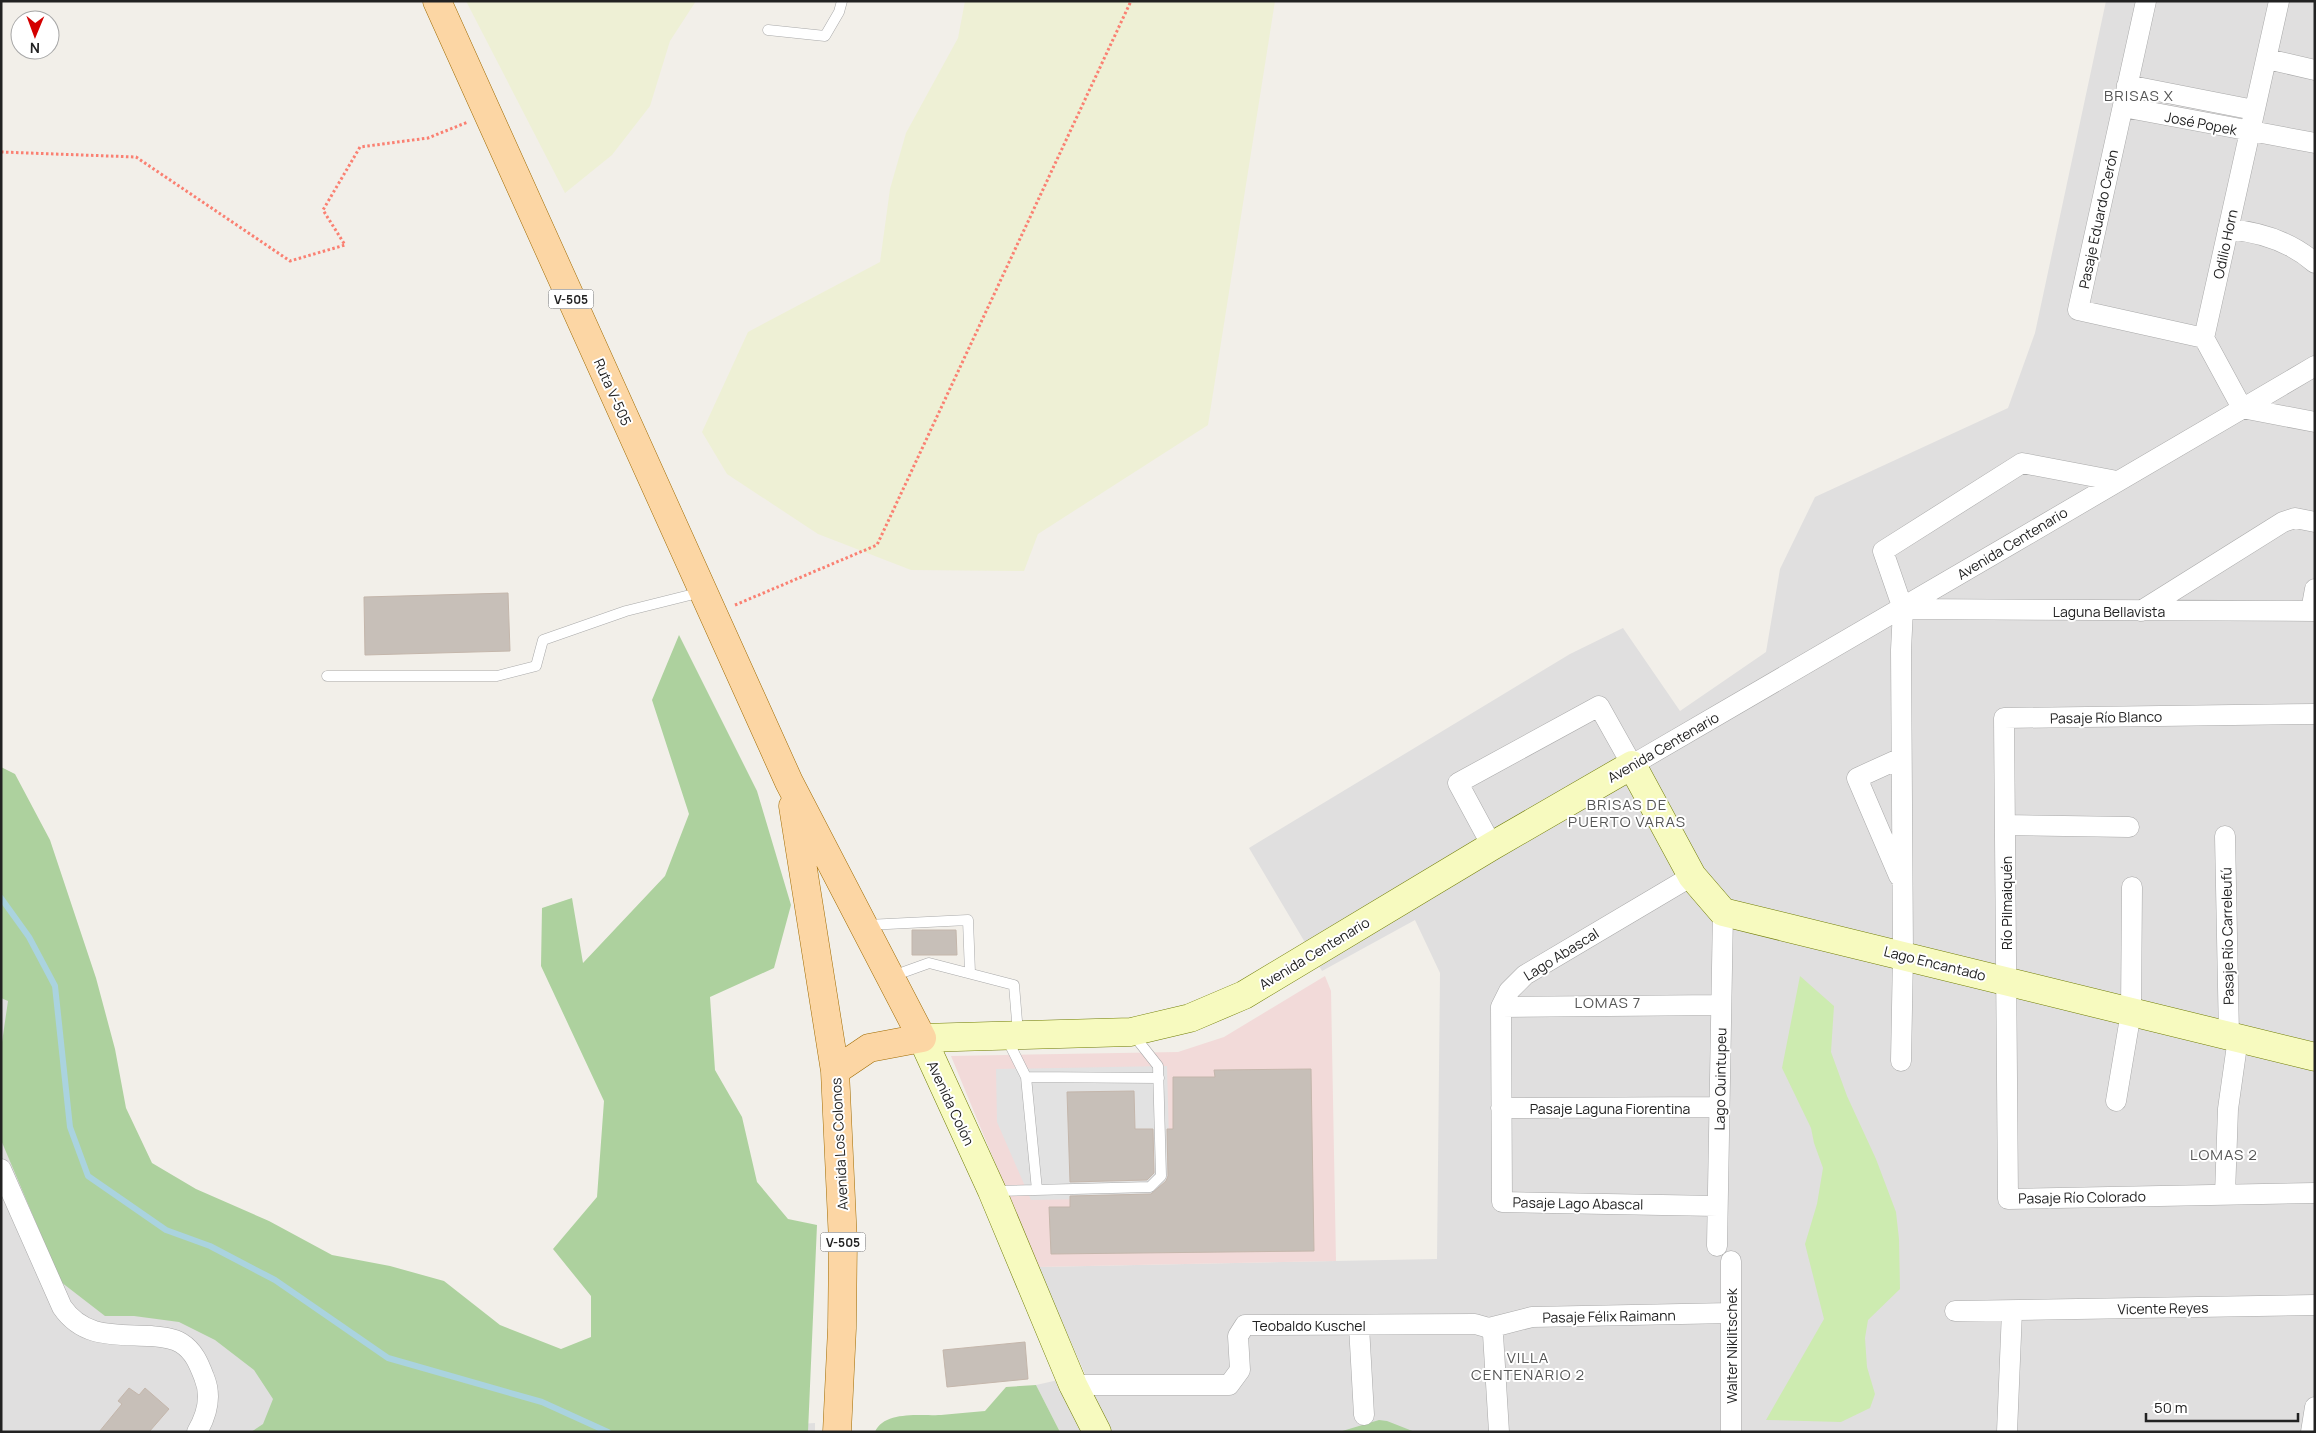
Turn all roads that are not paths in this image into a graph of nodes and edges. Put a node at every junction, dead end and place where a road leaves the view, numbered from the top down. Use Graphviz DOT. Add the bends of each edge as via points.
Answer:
graph roads {
  1 [pos="438,1"];
  2 [pos="842,1"];
  3 [pos="2146,1"];
  4 [pos="2279,1"];
  5 [pos="768,30"];
  6 [pos="2267,59"];
  7 [pos="2315,70"];
  8 [pos="2127,85"];
  9 [pos="2123,107"];
  10 [pos="2254,110"];
  11 [pos="2250,132"];
  12 [pos="2315,143"];
  13 [pos="2228,229"];
  14 [pos="2315,263"];
  15 [pos="2204,338"];
  16 [pos="2315,366"];
  17 [pos="2242,408"];
  18 [pos="2315,422"];
  19 [pos="2117,481"];
  20 [pos="2315,522"];
  21 [pos="2315,589"];
  22 [pos="708,603"];
  23 [pos="1903,609"];
  24 [pos="2141,611"];
  25 [pos="2313,611"];
  26 [pos="327,676"];
  27 [pos="2315,714"];
  28 [pos="1901,758"];
  29 [pos="1632,765"];
  30 [pos="789,782"];
  31 [pos="2005,824"];
  32 [pos="2129,827"];
  33 [pos="2225,836"];
  34 [pos="1492,846"];
  35 [pos="1692,876"];
  36 [pos="1902,884"];
  37 [pos="2132,888"];
  38 [pos="1723,912"];
  39 [pos="863,925"];
  40 [pos="1903,955"];
  41 [pos="970,973"];
  42 [pos="890,977"];
  43 [pos="2006,981"];
  44 [pos="1721,1005"];
  45 [pos="1502,1008"];
  46 [pos="2131,1012"];
  47 [pos="1131,1032"];
  48 [pos="1012,1037"];
  49 [pos="2234,1037"];
  50 [pos="922,1038"];
  51 [pos="2315,1057"];
  52 [pos="1901,1061"];
  53 [pos="835,1071"];
  54 [pos="1026,1078"];
  55 [pos="1159,1078"];
  56 [pos="2116,1100"];
  57 [pos="1719,1107"];
  58 [pos="1501,1108"];
  59 [pos="1,1169"];
  60 [pos="1037,1190"];
  61 [pos="992,1191"];
  62 [pos="2315,1193"];
  63 [pos="2225,1194"];
  64 [pos="1717,1206"];
  65 [pos="1717,1246"];
  66 [pos="1731,1260"];
  67 [pos="2315,1305"];
  68 [pos="1955,1311"];
  69 [pos="2012,1311"];
  70 [pos="1731,1313"];
  71 [pos="1359,1326"];
  72 [pos="1488,1328"];
  73 [pos="1073,1385"];
  74 [pos="2315,1407"];
  75 [pos="1364,1415"];
  76 [pos="198,1432"];
  77 [pos="837,1432"];
  78 [pos="1096,1432"];
  79 [pos="1499,1432"];
  80 [pos="1731,1432"];
  81 [pos="2007,1432"];
  82 [pos="2311,1432"];
  1 -- 22 [label="main road, Ruta V-505 / V-505"];
  2 -- 5 [label="lane" via="826,36"];
  3 -- 8 [label="street, Pasaje Eduardo Cerón"];
  4 -- 6 [label="street, Odilio Horn"];
  6 -- 7 [label="street"];
  6 -- 10 [label="street, Odilio Horn"];
  8 -- 9 [label="street, Pasaje Eduardo Cerón"];
  8 -- 10 [label="street, José Popek"];
  9 -- 11 [label="street, José Popek"];
  9 -- 15 [label="street, Pasaje Eduardo Cerón" via="2078,310"];
  10 -- 11 [label="street, Odilio Horn"];
  11 -- 12 [label="street, José Popek"];
  11 -- 13 [label="street, Odilio Horn"];
  13 -- 14 [label="street" via="2280,241"];
  13 -- 15 [label="street, Odilio Horn"];
  15 -- 17 [label="street"];
  16 -- 17 [label="street, Avenida Centenario"];
  17 -- 18 [label="street"];
  17 -- 19 [label="street, Avenida Centenario"];
  19 -- 23 [label="street, Avenida Centenario"];
  19 -- 23 [label="street" via="2022,463 1883,551"];
  20 -- 24 [label="street" via="2295,518 2283,522"];
  21 -- 25 [label="street"];
  22 -- 26 [label="lane" via="626,611 543,640 536,666 496,676"];
  22 -- 30 [label="main road, Ruta V-505 / V-505"];
  23 -- 24 [label="street, Laguna Bellavista"];
  23 -- 28 [label="street"];
  23 -- 29 [label="street, Avenida Centenario"];
  24 -- 25 [label="street, Laguna Bellavista"];
  27 -- 31 [label="street, Pasaje Río Blanco" via="2004,718"];
  28 -- 36 [label="street"];
  28 -- 36 [label="street" via="1856,778"];
  29 -- 34 [label="street, Avenida Centenario"];
  29 -- 34 [label="street" via="1599,706 1458,783"];
  29 -- 35 [label="street"];
  30 -- 39 [label="main road, Avenida Colón / V-505"];
  30 -- 53 [label="main road"];
  31 -- 32 [label="street"];
  31 -- 43 [label="street, Río Pilmaiquén"];
  33 -- 49 [label="street, Pasaje Río Carreleufú"];
  34 -- 47 [label="street, Avenida Centenario" via="1244,995 1190,1018"];
  35 -- 38 [label="street"];
  35 -- 45 [label="street, Lago Abascal" via="1525,975 1509,991"];
  36 -- 40 [label="street"];
  37 -- 46 [label="street"];
  38 -- 40 [label="street, Lago Encantado"];
  38 -- 44 [label="street, Lago Quintupeu"];
  39 -- 41 [label="lane" via="968,920"];
  39 -- 42 [label="main road, Avenida Colón / V-505"];
  40 -- 43 [label="street, Lago Encantado"];
  40 -- 52 [label="street"];
  41 -- 42 [label="lane" via="929,963"];
  41 -- 48 [label="lane" via="1014,985"];
  42 -- 50 [label="main road, Avenida Colón / V-505"];
  43 -- 46 [label="street, Lago Encantado"];
  43 -- 63 [label="street, Pasaje Río Colorado" via="2008,1198"];
  44 -- 45 [label="street"];
  44 -- 57 [label="street, Lago Quintupeu"];
  45 -- 58 [label="street, Lago Abascal"];
  46 -- 49 [label="street, Lago Encantado"];
  46 -- 56 [label="street"];
  47 -- 48 [label="street, Avenida Centenario"];
  47 -- 55 [label="lane" via="1158,1066"];
  48 -- 50 [label="street, Avenida Centenario"];
  48 -- 54 [label="lane"];
  49 -- 51 [label="street, Lago Encantado"];
  49 -- 63 [label="street, Pasaje Río Carreleufú"];
  50 -- 53 [label="main road, Avenida Los Colonos" via="869,1048"];
  50 -- 61 [label="street, Avenida Colón"];
  53 -- 77 [label="main road, Avenida Los Colonos / V-505" via="843,1242"];
  54 -- 55 [label="lane"];
  54 -- 60 [label="lane"];
  55 -- 60 [label="lane" via="1162,1176 1150,1187"];
  57 -- 58 [label="street, Pasaje Laguna Fiorentina"];
  57 -- 64 [label="street, Lago Quintupeu"];
  58 -- 64 [label="street, Pasaje Lago Abascal" via="1502,1202"];
  59 -- 76 [label="street" via="68,1317 92,1331 162,1337 180,1342 198,1360 208,1402 206,1417"];
  60 -- 61 [label="lane"];
  61 -- 73 [label="street, Avenida Colón"];
  62 -- 63 [label="street, Pasaje Río Colorado"];
  64 -- 65 [label="street, Lago Quintupeu"];
  66 -- 70 [label="street, Walter Niklitschek"];
  67 -- 69 [label="street, Vicente Reyes"];
  68 -- 69 [label="street, Vicente Reyes"];
  69 -- 81 [label="street"];
  70 -- 72 [label="street, Pasaje Félix Raimann" via="1532,1318"];
  70 -- 80 [label="street, Walter Niklitschek"];
  71 -- 72 [label="street, Teobaldo Kuschel" via="1467,1324"];
  71 -- 73 [label="street, Teobaldo Kuschel" via="1245,1325 1238,1336 1240,1370 1229,1385"];
  71 -- 75 [label="street"];
  72 -- 79 [label="street" via="1494,1341"];
  73 -- 78 [label="street, Avenida Colón"];
  74 -- 82 [label="street"];
}
